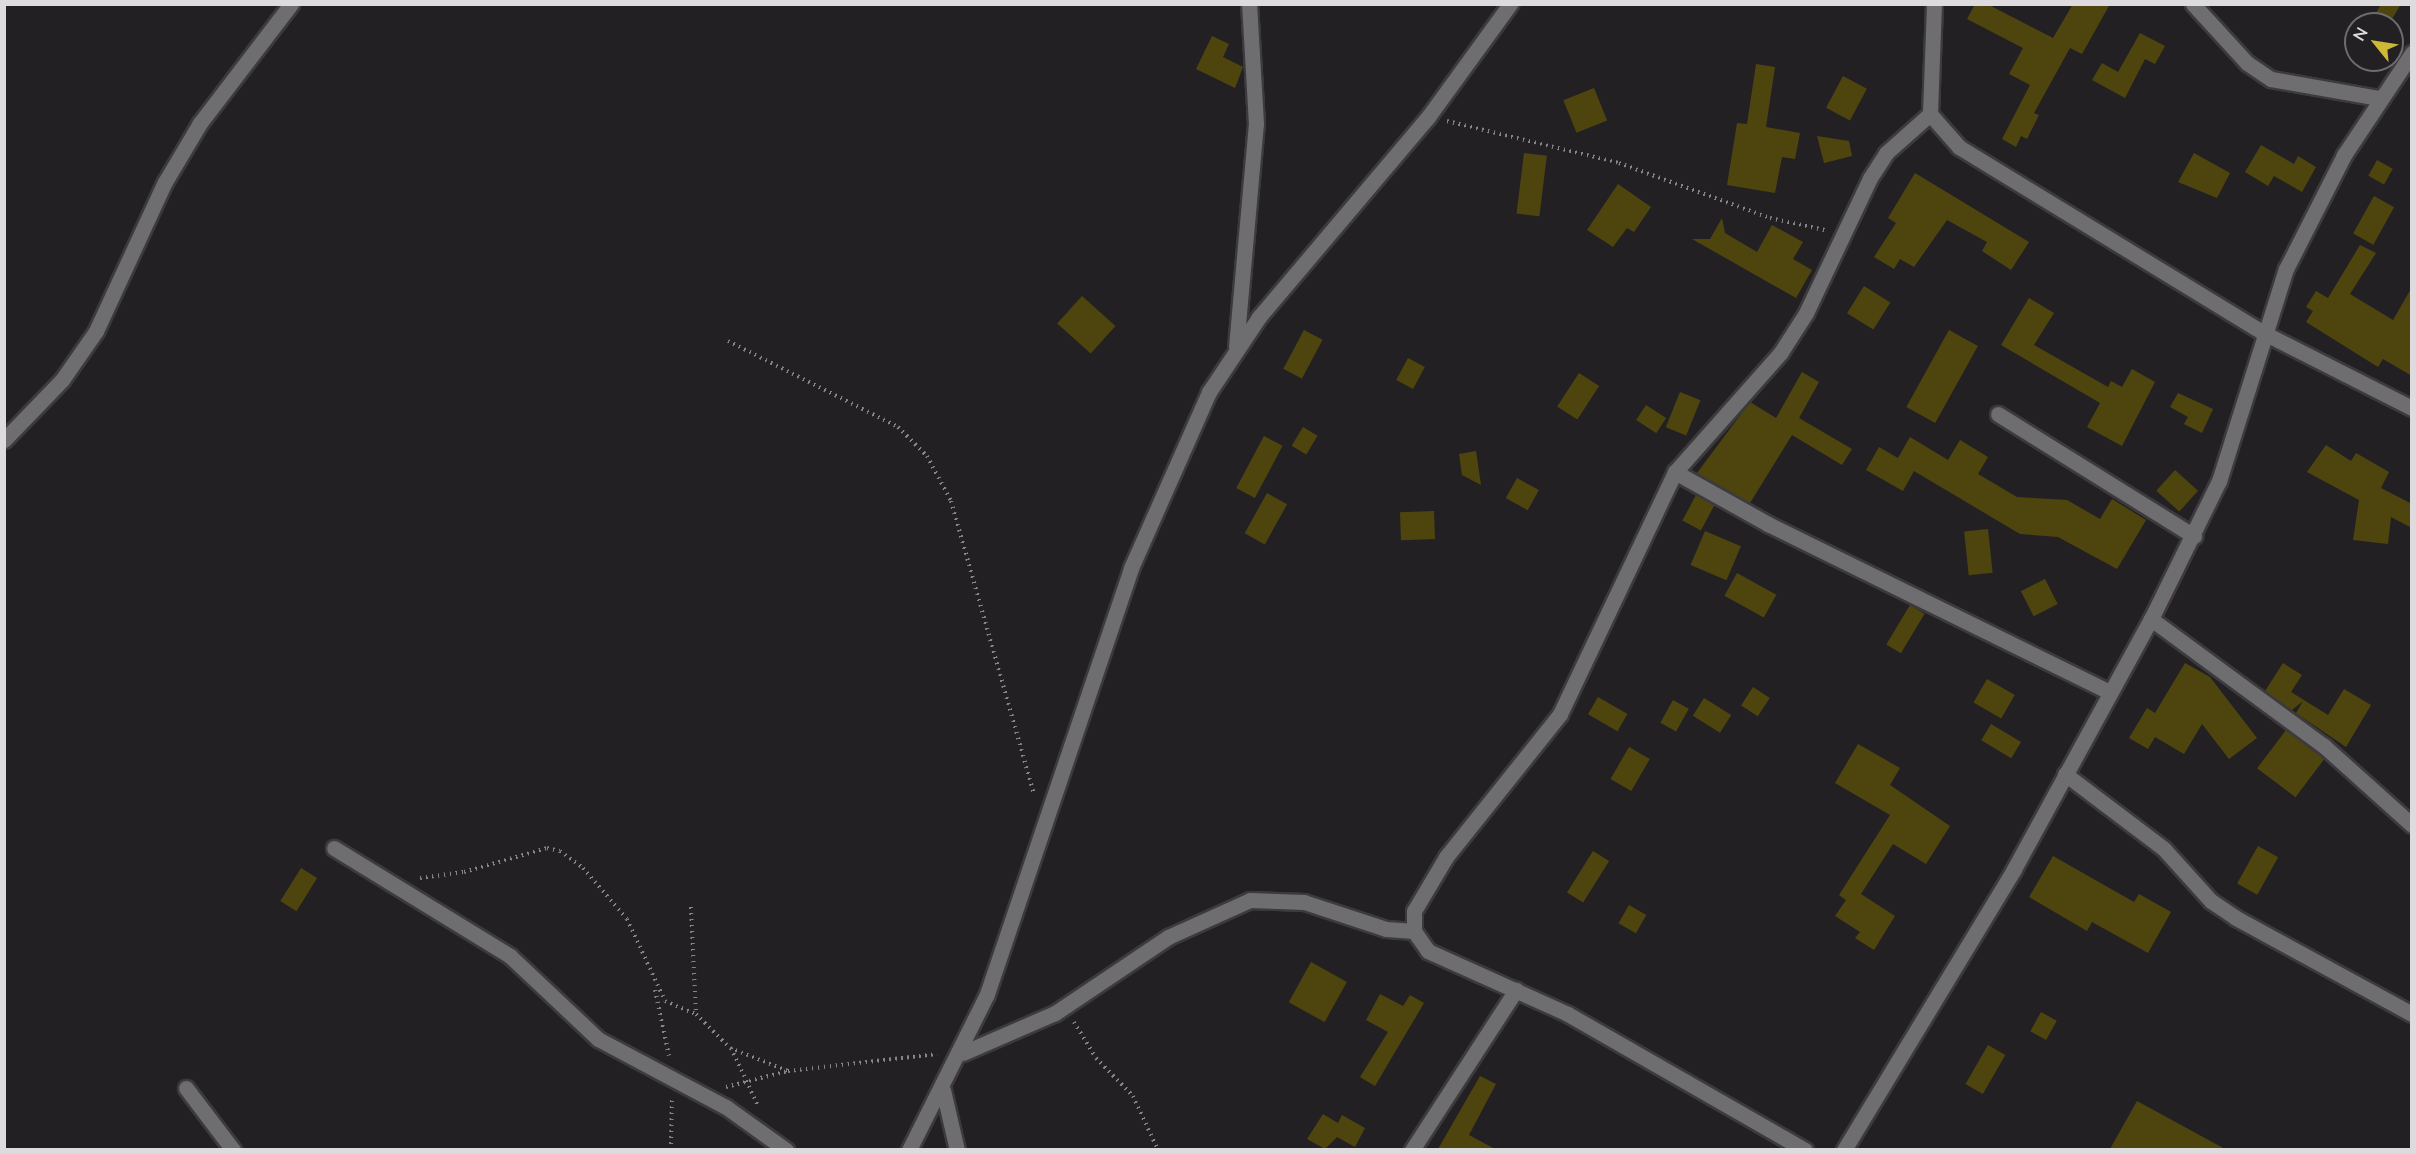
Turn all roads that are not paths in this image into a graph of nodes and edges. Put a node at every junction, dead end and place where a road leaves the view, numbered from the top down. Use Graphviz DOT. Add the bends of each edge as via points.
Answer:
graph roads {
  1 [pos="291,4"];
  2 [pos="1249,4"];
  3 [pos="1510,4"];
  4 [pos="1934,4"];
  5 [pos="2193,4"];
  6 [pos="2412,53"];
  7 [pos="2379,98"];
  8 [pos="1930,114"];
  9 [pos="2262,332"];
  10 [pos="1235,350"];
  11 [pos="2412,408"];
  12 [pos="1998,414"];
  13 [pos="4,440"];
  14 [pos="1675,472"];
  15 [pos="2194,536"];
  16 [pos="2151,619"];
  17 [pos="2110,692"];
  18 [pos="2065,774"];
  19 [pos="2412,825"];
  20 [pos="334,848"];
  21 [pos="1414,931"];
  22 [pos="1516,990"];
  23 [pos="2412,1014"];
  24 [pos="963,1053"];
  25 [pos="186,1089"];
  26 [pos="944,1090"];
  27 [pos="233,1149"];
  28 [pos="786,1149"];
  29 [pos="909,1149"];
  30 [pos="957,1149"];
  31 [pos="1412,1149"];
  32 [pos="1805,1149"];
  33 [pos="1844,1149"];
  1 -- 13 [label="street" via="201,123 165,182 96,331 62,380"];
  2 -- 10 [label="street" via="1256,124"];
  3 -- 10 [label="street" via="1428,117"];
  4 -- 8 [label="street"];
  5 -- 7 [label="street" via="2247,63 2271,79"];
  6 -- 7 [label="street"];
  7 -- 9 [label="street" via="2313,212"];
  8 -- 9 [label="street" via="1959,147 1999,176"];
  8 -- 14 [label="street" via="1886,153 1843,232 1806,314 1781,352"];
  9 -- 11 [label="street"];
  9 -- 15 [label="street" via="2241,417"];
  10 -- 24 [label="street" via="1185,441 1131,568"];
  12 -- 15 [label="street"];
  14 -- 17 [label="street" via="1768,524"];
  14 -- 21 [label="street" via="1565,705 1421,893"];
  15 -- 16 [label="street"];
  16 -- 17 [label="street"];
  16 -- 19 [label="street" via="2324,746"];
  17 -- 18 [label="street"];
  18 -- 23 [label="street" via="2164,849 2211,901"];
  18 -- 33 [label="street" via="2014,869"];
  20 -- 28 [label="street" via="510,956 598,1039 702,1095"];
  21 -- 22 [label="street" via="1428,951 1454,967"];
  21 -- 24 [label="street" via="1386,929 1304,902 1251,900 1168,937 1067,1006"];
  22 -- 31 [label="street"];
  22 -- 32 [label="street" via="1640,1054"];
  24 -- 26 [label="street"];
  25 -- 27 [label="street"];
  26 -- 29 [label="street"];
  26 -- 30 [label="street"];
}
